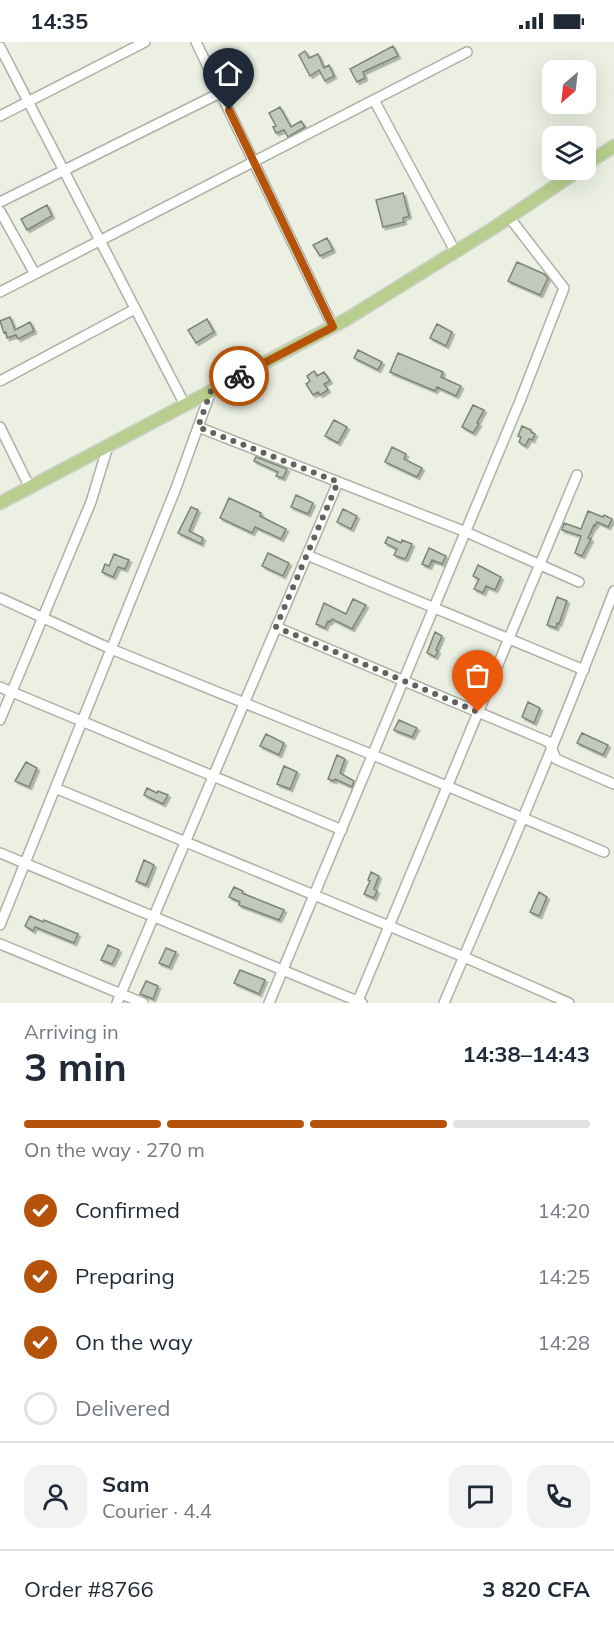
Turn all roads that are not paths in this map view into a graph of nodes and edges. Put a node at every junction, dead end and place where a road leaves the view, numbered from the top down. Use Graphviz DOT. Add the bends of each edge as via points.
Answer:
graph roads {
  1 [pos="146,42"];
  2 [pos="196,42"];
  3 [pos="0,47"];
  4 [pos="467,52"];
  5 [pos="220,93"];
  6 [pos="374,100"];
  7 [pos="28,102"];
  8 [pos="0,116"];
  9 [pos="614,146"];
  10 [pos="596,158"];
  11 [pos="254,162"];
  12 [pos="63,170"];
  13 [pos="564,180"];
  14 [pos="0,202"];
  15 [pos="0,211"];
  16 [pos="509,217"];
  17 [pos="100,241"];
  18 [pos="455,251"];
  19 [pos="35,274"];
  20 [pos="0,292"];
  21 [pos="135,309"];
  22 [pos="333,327"];
  23 [pos="0,381"];
  24 [pos="211,391"];
  25 [pos="185,405"];
  26 [pos="0,427"];
  27 [pos="198,427"];
  28 [pos="108,446"];
  29 [pos="577,475"];
  30 [pos="338,482"];
  31 [pos="30,488"];
  32 [pos="0,504"];
  33 [pos="466,532"];
  34 [pos="307,555"];
  35 [pos="540,565"];
  36 [pos="579,582"];
  37 [pos="614,591"];
  38 [pos="0,598"];
  39 [pos="434,608"];
  40 [pos="43,618"];
  41 [pos="276,627"];
  42 [pos="509,639"];
  43 [pos="111,649"];
  44 [pos="584,670"];
  45 [pos="404,681"];
  46 [pos="0,687"];
  47 [pos="12,692"];
  48 [pos="244,703"];
  49 [pos="478,712"];
  50 [pos="0,720"];
  51 [pos="82,721"];
  52 [pos="552,748"];
  53 [pos="373,755"];
  54 [pos="213,776"];
  55 [pos="614,784"];
  56 [pos="448,786"];
  57 [pos="55,788"];
  58 [pos="523,818"];
  59 [pos="342,830"];
  60 [pos="186,842"];
  61 [pos="604,852"];
  62 [pos="0,853"];
  63 [pos="25,864"];
  64 [pos="314,895"];
  65 [pos="154,917"];
  66 [pos="0,925"];
  67 [pos="389,926"];
  68 [pos="0,944"];
  69 [pos="464,957"];
  70 [pos="283,970"];
  71 [pos="119,998"];
  72 [pos="359,1002"];
  73 [pos="143,1003"];
  74 [pos="269,1003"];
  75 [pos="444,1003"];
  76 [pos="569,1003"];
  1 -- 7 [label="street"];
  2 -- 5 [label="street"];
  3 -- 7 [label="street"];
  4 -- 6 [label="street"];
  5 -- 11 [label="street"];
  5 -- 12 [label="street"];
  6 -- 11 [label="street"];
  6 -- 18 [label="street"];
  7 -- 8 [label="street"];
  7 -- 12 [label="street"];
  9 -- 10 [label="main road"];
  11 -- 17 [label="street"];
  11 -- 22 [label="street"];
  12 -- 14 [label="street"];
  12 -- 17 [label="street"];
  13 -- 16 [label="main road"];
  15 -- 19 [label="street"];
  16 -- 18 [label="main road"];
  16 -- 33 [label="street" via="564,288"];
  17 -- 19 [label="street"];
  17 -- 21 [label="street"];
  18 -- 22 [label="main road"];
  19 -- 20 [label="street"];
  21 -- 23 [label="street"];
  21 -- 25 [label="street"];
  22 -- 24 [label="main road"];
  24 -- 25 [label="main road"];
  24 -- 27 [label="street"];
  25 -- 28 [label="main road"];
  26 -- 31 [label="street"];
  27 -- 30 [label="street"];
  27 -- 43 [label="street"];
  28 -- 31 [label="main road"];
  28 -- 40 [label="street" via="91,502"];
  29 -- 35 [label="street"];
  30 -- 33 [label="street"];
  30 -- 34 [label="street"];
  31 -- 32 [label="main road"];
  33 -- 35 [label="street"];
  33 -- 39 [label="street"];
  34 -- 39 [label="street"];
  34 -- 41 [label="street"];
  35 -- 36 [label="street"];
  35 -- 42 [label="street"];
  37 -- 44 [label="street"];
  38 -- 40 [label="street"];
  39 -- 42 [label="street"];
  39 -- 45 [label="street"];
  40 -- 43 [label="street"];
  40 -- 47 [label="street"];
  41 -- 45 [label="street"];
  41 -- 48 [label="street"];
  42 -- 44 [label="street"];
  42 -- 49 [label="street"];
  43 -- 48 [label="street"];
  43 -- 51 [label="street"];
  44 -- 52 [label="street"];
  45 -- 49 [label="street"];
  45 -- 53 [label="street"];
  46 -- 47 [label="street"];
  47 -- 50 [label="street"];
  47 -- 51 [label="street"];
  48 -- 53 [label="street"];
  48 -- 54 [label="street"];
  49 -- 52 [label="street" via="549,742"];
  49 -- 56 [label="street"];
  51 -- 54 [label="street"];
  51 -- 57 [label="street"];
  52 -- 55 [label="street" via="556,759"];
  52 -- 58 [label="street"];
  53 -- 56 [label="street"];
  53 -- 59 [label="street"];
  54 -- 59 [label="street"];
  54 -- 60 [label="street"];
  56 -- 58 [label="street"];
  56 -- 67 [label="street"];
  57 -- 60 [label="street"];
  57 -- 63 [label="street"];
  58 -- 61 [label="street"];
  58 -- 69 [label="street"];
  59 -- 64 [label="street"];
  60 -- 64 [label="street"];
  60 -- 65 [label="street"];
  62 -- 63 [label="street"];
  63 -- 65 [label="street"];
  63 -- 66 [label="street"];
  64 -- 67 [label="street"];
  64 -- 70 [label="street"];
  65 -- 70 [label="street"];
  65 -- 71 [label="street"];
  67 -- 69 [label="street"];
  67 -- 72 [label="street"];
  68 -- 71 [label="street"];
  69 -- 75 [label="street"];
  69 -- 76 [label="street"];
  70 -- 72 [label="street"];
  70 -- 74 [label="street"];
  71 -- 73 [label="street"];
}
